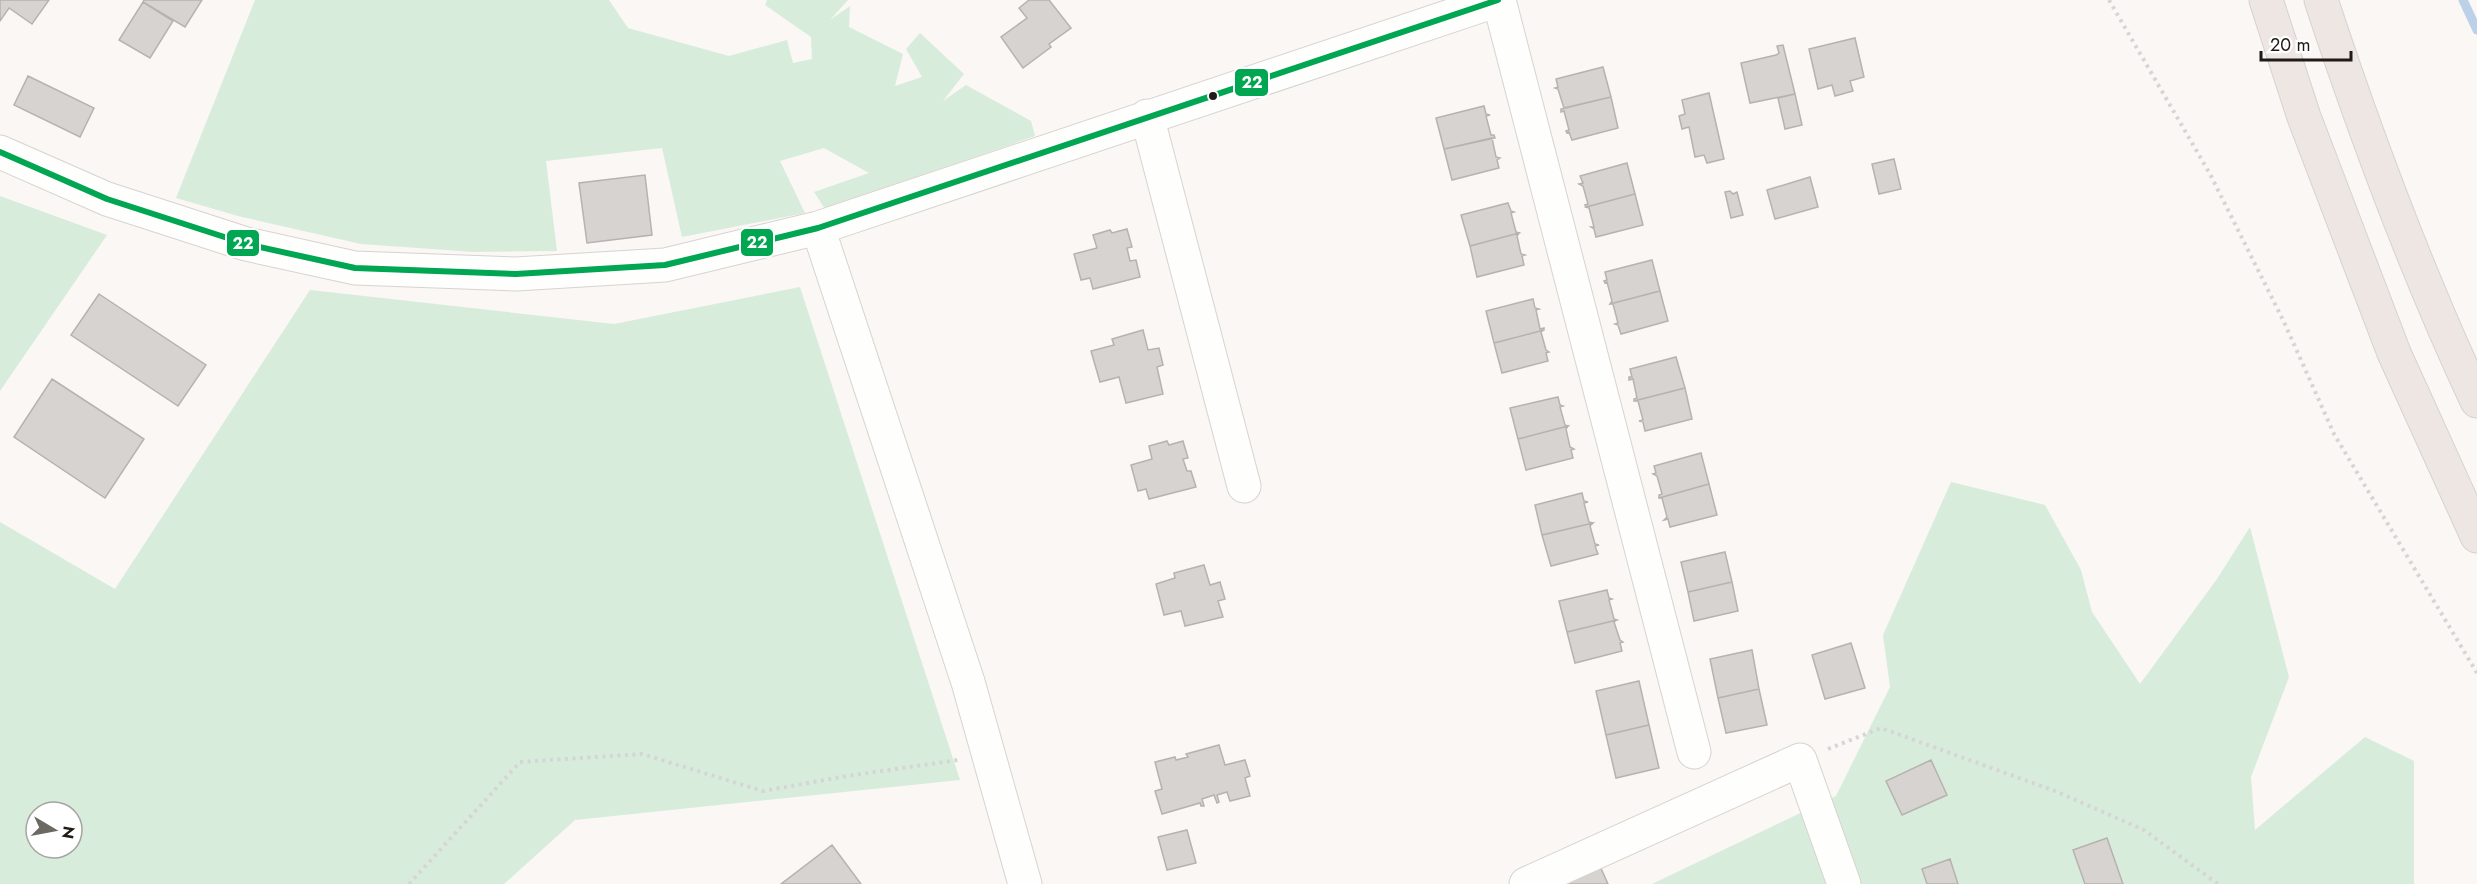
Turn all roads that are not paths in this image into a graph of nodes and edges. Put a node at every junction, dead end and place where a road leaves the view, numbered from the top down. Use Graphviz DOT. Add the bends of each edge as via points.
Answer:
graph roads {
  1 [pos="2266,0"];
  2 [pos="2321,0"];
  3 [pos="1486,2"];
  4 [pos="1147,116"];
  5 [pos="0,152"];
  6 [pos="818,228"];
  7 [pos="2477,401"];
  8 [pos="1244,486"];
  9 [pos="2477,536"];
  10 [pos="1694,752"];
  11 [pos="1025,884"];
  12 [pos="1526,884"];
  13 [pos="1844,884"];
  1 -- 9 [label="main road" via="2304,117 2394,353"];
  2 -- 7 [label="main road" via="2351,92 2436,314"];
  3 -- 4 [label="street"];
  3 -- 10 [label="street"];
  4 -- 6 [label="street"];
  4 -- 8 [label="street"];
  5 -- 6 [label="street" via="108,199 246,244 355,268 516,274 665,265"];
  6 -- 11 [label="street" via="968,682"];
  12 -- 13 [label="street" via="1800,760"];
}
